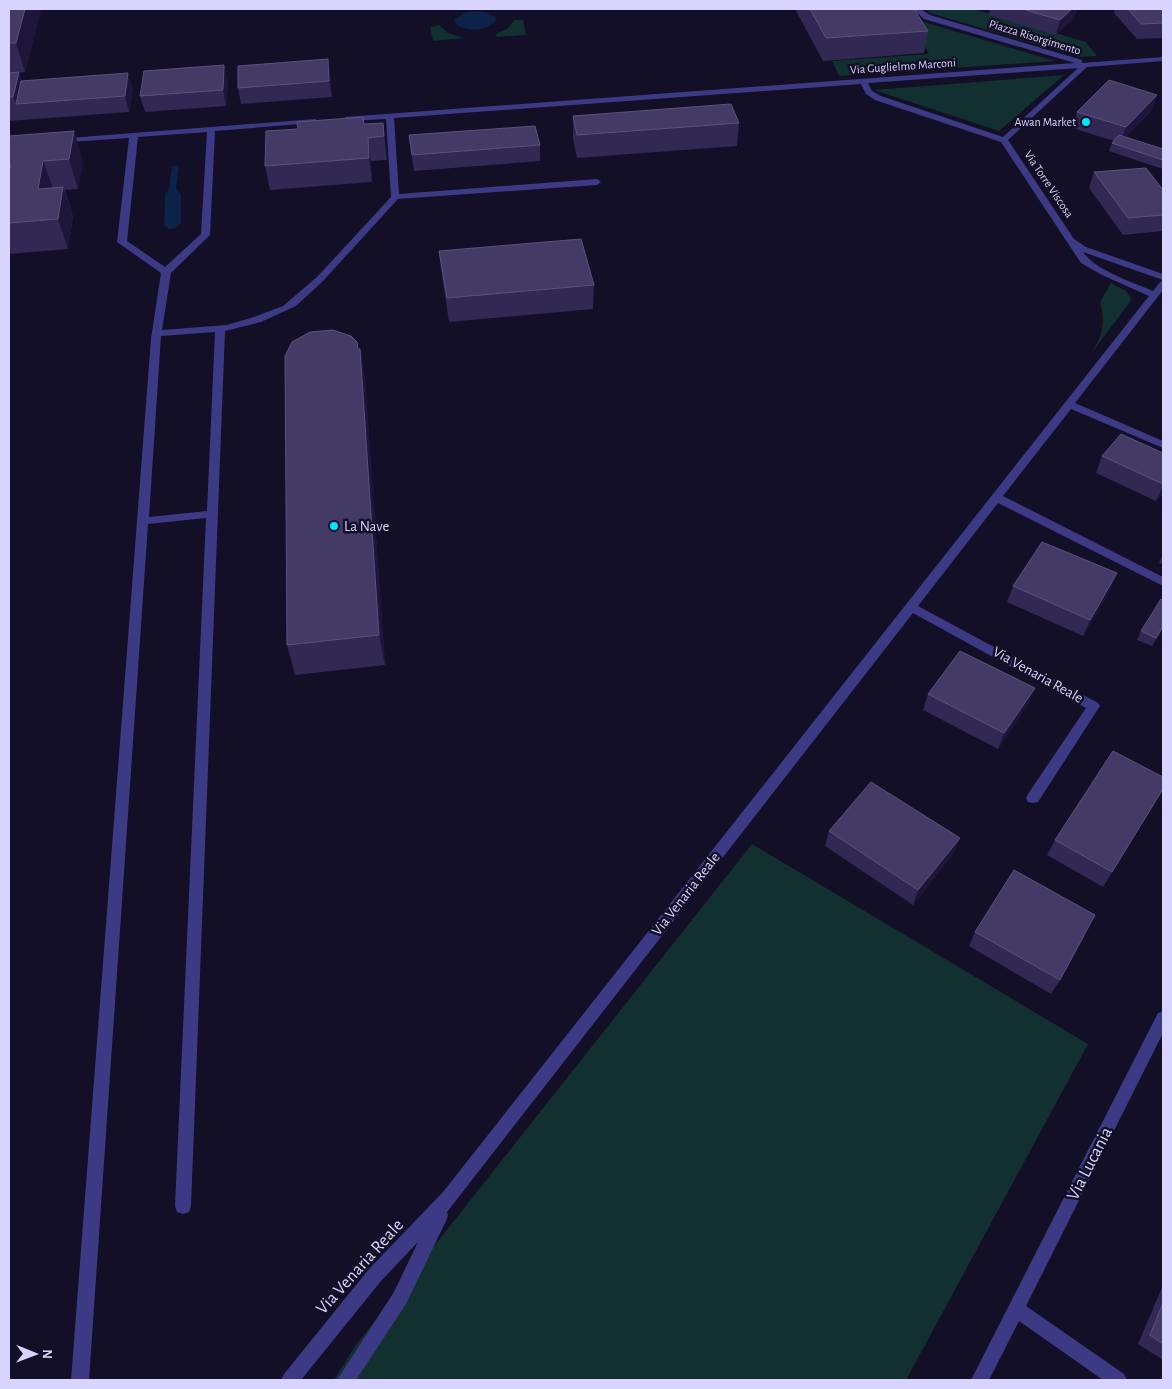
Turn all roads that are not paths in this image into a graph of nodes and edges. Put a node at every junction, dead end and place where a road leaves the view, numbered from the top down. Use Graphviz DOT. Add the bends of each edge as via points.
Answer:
graph roads {
  1 [pos="919,12"];
  2 [pos="1163,59"];
  3 [pos="1086,64"];
  4 [pos="863,81"];
  5 [pos="390,116"];
  6 [pos="340,119"];
  7 [pos="320,121"];
  8 [pos="211,129"];
  9 [pos="134,134"];
  10 [pos="69,140"];
  11 [pos="1004,140"];
  12 [pos="597,182"];
  13 [pos="394,197"];
  14 [pos="1074,242"];
  15 [pos="166,272"];
  16 [pos="1163,277"];
  17 [pos="1159,290"];
  18 [pos="220,329"];
  19 [pos="157,333"];
  20 [pos="1070,406"];
  21 [pos="1163,445"];
  22 [pos="997,498"];
  23 [pos="212,514"];
  24 [pos="144,521"];
  25 [pos="1163,582"];
  26 [pos="911,607"];
  27 [pos="1033,798"];
  28 [pos="1163,1018"];
  29 [pos="462,1182"];
  30 [pos="183,1206"];
  31 [pos="1016,1309"];
  32 [pos="80,1380"];
  33 [pos="290,1380"];
  34 [pos="346,1380"];
  35 [pos="980,1380"];
  36 [pos="1118,1380"];
  1 -- 3 [label="street, Piazza Risorgimento"];
  2 -- 3 [label="street, Via Guglielmo Marconi"];
  3 -- 4 [label="street, Via Guglielmo Marconi"];
  3 -- 11 [label="street, Piazza Risorgimento"];
  4 -- 5 [label="street, Via Guglielmo Marconi"];
  4 -- 11 [label="street" via="869,92 878,98"];
  5 -- 6 [label="street, Via Guglielmo Marconi"];
  5 -- 13 [label="street"];
  7 -- 8 [label="street"];
  8 -- 9 [label="street"];
  8 -- 15 [label="street" via="205,235"];
  9 -- 10 [label="street"];
  9 -- 15 [label="street" via="122,242"];
  11 -- 14 [label="street, Via Torre Viscosa"];
  12 -- 13 [label="street"];
  13 -- 18 [label="street" via="337,261 291,305 237,327"];
  14 -- 16 [label="street, Via Torre Viscosa"];
  14 -- 17 [label="street, Via Torre Viscosa" via="1079,256 1088,263"];
  15 -- 19 [label="street"];
  17 -- 20 [label="street, Via Venaria Reale"];
  18 -- 19 [label="street"];
  18 -- 23 [label="street"];
  19 -- 24 [label="street"];
  20 -- 21 [label="street"];
  20 -- 22 [label="street, Via Venaria Reale"];
  22 -- 25 [label="street"];
  22 -- 26 [label="street, Via Venaria Reale"];
  23 -- 24 [label="street"];
  23 -- 30 [label="street"];
  24 -- 32 [label="street"];
  26 -- 27 [label="street, Via Venaria Reale" via="1094,706"];
  26 -- 29 [label="street, Via Venaria Reale"];
  28 -- 31 [label="street, Via Lucania"];
  29 -- 33 [label="street, Via Venaria Reale" via="375,1275"];
  29 -- 34 [label="street, Via Venaria Reale" via="439,1217 400,1298"];
  31 -- 35 [label="street, Via Lucania"];
  31 -- 36 [label="street"];
}
